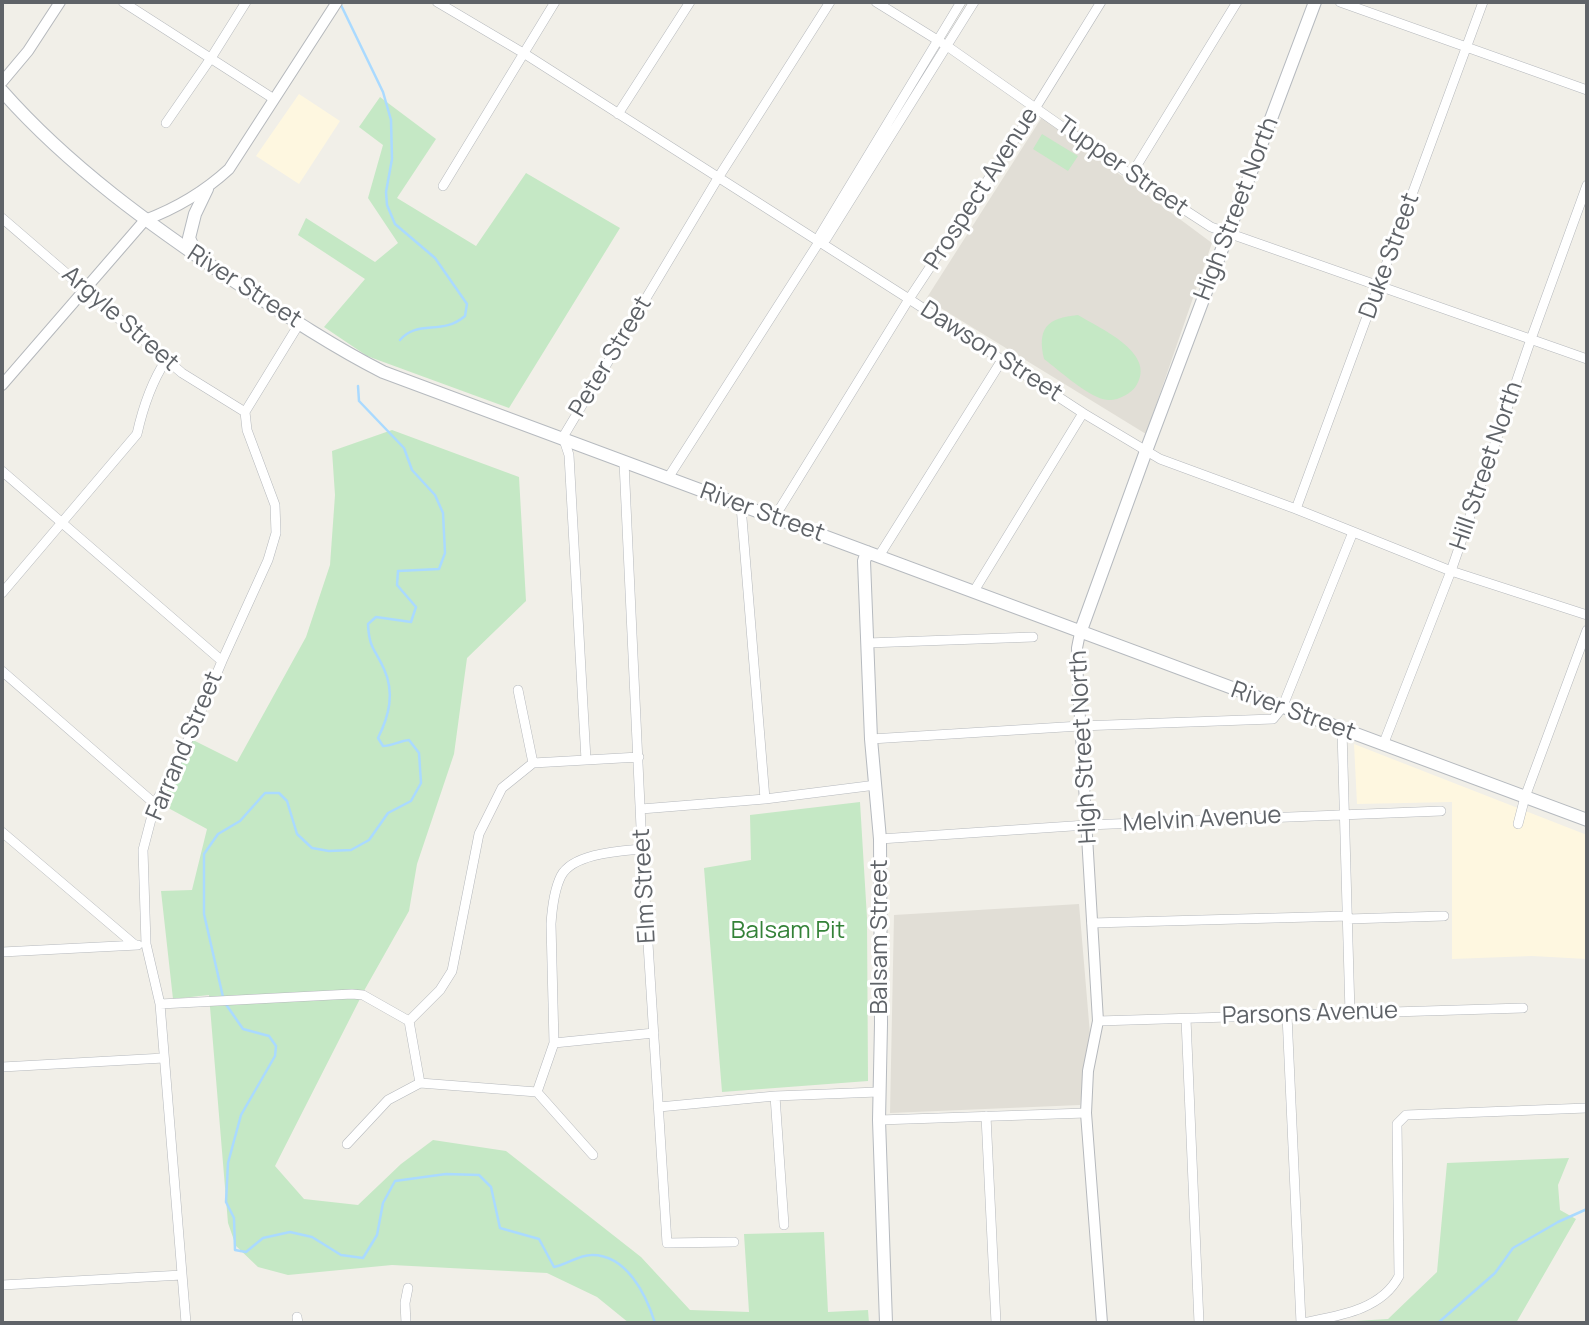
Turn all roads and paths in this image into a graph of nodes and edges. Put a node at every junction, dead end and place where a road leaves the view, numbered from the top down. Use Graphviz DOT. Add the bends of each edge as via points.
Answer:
graph roads {
  1 [pos="60,2"];
  2 [pos="123,2"];
  3 [pos="246,2"];
  4 [pos="437,2"];
  5 [pos="555,2"];
  6 [pos="690,2"];
  7 [pos="830,2"];
  8 [pos="876,2"];
  9 [pos="961,2"];
  10 [pos="974,2"];
  11 [pos="1101,2"];
  12 [pos="1237,2"];
  13 [pos="1315,2"];
  14 [pos="1340,2"];
  15 [pos="1483,2"];
  16 [pos="334,7"];
  17 [pos="937,39"];
  18 [pos="947,46"];
  19 [pos="1466,46"];
  20 [pos="525,54"];
  21 [pos="211,58"];
  22 [pos="2,82"];
  23 [pos="2,90"];
  24 [pos="1587,90"];
  25 [pos="274,99"];
  26 [pos="1036,107"];
  27 [pos="618,114"];
  28 [pos="166,123"];
  29 [pos="1130,175"];
  30 [pos="718,178"];
  31 [pos="1587,185"];
  32 [pos="443,186"];
  33 [pos="207,189"];
  34 [pos="2,218"];
  35 [pos="145,220"];
  36 [pos="1229,232"];
  37 [pos="819,242"];
  38 [pos="197,256"];
  39 [pos="1379,285"];
  40 [pos="84,288"];
  41 [pos="909,299"];
  42 [pos="299,324"];
  43 [pos="1531,340"];
  44 [pos="1587,359"];
  45 [pos="166,360"];
  46 [pos="1002,360"];
  47 [pos="2,385"];
  48 [pos="245,412"];
  49 [pos="1083,413"];
  50 [pos="563,437"];
  51 [pos="1146,451"];
  52 [pos="624,461"];
  53 [pos="2,471"];
  54 [pos="668,478"];
  55 [pos="741,506"];
  56 [pos="1296,509"];
  57 [pos="774,518"];
  58 [pos="61,522"];
  59 [pos="1353,532"];
  60 [pos="873,554"];
  61 [pos="1451,571"];
  62 [pos="974,591"];
  63 [pos="2,593"];
  64 [pos="1587,615"];
  65 [pos="1587,631"];
  66 [pos="1080,633"];
  67 [pos="1032,637"];
  68 [pos="867,643"];
  69 [pos="222,661"];
  70 [pos="2,671"];
  71 [pos="518,690"];
  72 [pos="1282,708"];
  73 [pos="1080,726"];
  74 [pos="1342,730"];
  75 [pos="871,739"];
  76 [pos="1383,745"];
  77 [pos="639,757"];
  78 [pos="586,760"];
  79 [pos="533,763"];
  80 [pos="876,785"];
  81 [pos="1525,797"];
  82 [pos="765,799"];
  83 [pos="156,804"];
  84 [pos="641,809"];
  85 [pos="1441,811"];
  86 [pos="1343,814"];
  87 [pos="1587,820"];
  88 [pos="1518,824"];
  89 [pos="1087,825"];
  90 [pos="2,831"];
  91 [pos="880,839"];
  92 [pos="642,849"];
  93 [pos="1444,916"];
  94 [pos="1348,917"];
  95 [pos="1092,923"];
  96 [pos="146,944"];
  97 [pos="135,945"];
  98 [pos="2,952"];
  99 [pos="160,1004"];
  100 [pos="1523,1008"];
  101 [pos="1350,1013"];
  102 [pos="1287,1015"];
  103 [pos="1186,1019"];
  104 [pos="409,1021"];
  105 [pos="1098,1021"];
  106 [pos="654,1033"];
  107 [pos="554,1043"];
  108 [pos="164,1058"];
  109 [pos="2,1067"];
  110 [pos="420,1083"];
  111 [pos="537,1092"];
  112 [pos="878,1093"];
  113 [pos="775,1096"];
  114 [pos="659,1107"];
  115 [pos="1587,1108"];
  116 [pos="1086,1113"];
  117 [pos="986,1116"];
  118 [pos="879,1119"];
  119 [pos="347,1144"];
  120 [pos="593,1154"];
  121 [pos="784,1224"];
  122 [pos="734,1242"];
  123 [pos="182,1275"];
  124 [pos="2,1285"];
  125 [pos="408,1288"];
  126 [pos="186,1323"];
  127 [pos="406,1323"];
  128 [pos="886,1323"];
  129 [pos="996,1323"];
  130 [pos="1102,1323"];
  131 [pos="1199,1323"];
  132 [pos="1302,1323"];
  1 -- 22 [label="street"];
  2 -- 21 [label="street"];
  3 -- 21 [label="street"];
  4 -- 20 [label="street, Dawson Street"];
  5 -- 20 [label="street"];
  6 -- 27 [label="street"];
  7 -- 30 [label="street, Peter Street"];
  8 -- 17 [label="street, Tupper Street"];
  9 -- 17 [label="street"];
  10 -- 18 [label="street"];
  11 -- 26 [label="street, Prospect Avenue"];
  12 -- 29 [label="street"];
  13 -- 36 [label="main road, High Street North"];
  14 -- 19 [label="street"];
  15 -- 19 [label="street, Duke Street"];
  16 -- 25 [label="street"];
  17 -- 18 [label="street, Tupper Street"];
  17 -- 37 [label="street"];
  18 -- 26 [label="street, Tupper Street"];
  18 -- 37 [label="street" via="826,239"];
  19 -- 24 [label="street"];
  19 -- 39 [label="street, Duke Street"];
  20 -- 27 [label="street, Dawson Street"];
  20 -- 32 [label="street"];
  21 -- 25 [label="street"];
  21 -- 28 [label="street"];
  23 -- 35 [label="main road, River Street" via="34,127"];
  25 -- 33 [label="street" via="229,169"];
  26 -- 29 [label="street, Tupper Street"];
  26 -- 41 [label="street, Prospect Avenue"];
  27 -- 30 [label="street, Dawson Street"];
  29 -- 36 [label="street, Tupper Street" via="1211,227"];
  30 -- 37 [label="street, Dawson Street"];
  30 -- 50 [label="street, Peter Street"];
  31 -- 43 [label="street, Hill Street North"];
  33 -- 35 [label="street"];
  33 -- 38 [label="main road" via="189,238"];
  34 -- 40 [label="street, Argyle Street"];
  35 -- 38 [label="main road, River Street"];
  35 -- 40 [label="street"];
  36 -- 39 [label="street, Tupper Street"];
  36 -- 51 [label="main road, High Street North"];
  37 -- 41 [label="street, Dawson Street"];
  37 -- 54 [label="street"];
  38 -- 42 [label="main road, River Street"];
  39 -- 43 [label="street, Tupper Street"];
  39 -- 56 [label="street, Duke Street"];
  40 -- 45 [label="street, Argyle Street"];
  40 -- 47 [label="street"];
  41 -- 46 [label="street, Dawson Street"];
  41 -- 57 [label="street, Prospect Avenue"];
  42 -- 48 [label="street"];
  42 -- 50 [label="main road, River Street" via="383,372"];
  43 -- 44 [label="street, Tupper Street"];
  43 -- 61 [label="street, Hill Street North"];
  45 -- 48 [label="street, Argyle Street"];
  45 -- 58 [label="street" via="154,378 137,434"];
  46 -- 49 [label="street, Dawson Street"];
  46 -- 60 [label="street"];
  48 -- 69 [label="street, Farrand Street" via="247,430 275,506 276,533 268,561"];
  49 -- 51 [label="street, Dawson Street"];
  49 -- 62 [label="street"];
  50 -- 52 [label="main road, River Street"];
  50 -- 78 [label="street, Peter Street" via="569,455"];
  51 -- 56 [label="street, Dawson Street"];
  51 -- 66 [label="main road, High Street North"];
  52 -- 54 [label="main road, River Street"];
  52 -- 77 [label="street, Elm Street"];
  53 -- 58 [label="street"];
  54 -- 55 [label="main road, River Street"];
  55 -- 57 [label="main road, River Street"];
  55 -- 82 [label="street"];
  56 -- 59 [label="street, Dawson Street"];
  57 -- 60 [label="main road, River Street"];
  58 -- 63 [label="street"];
  58 -- 69 [label="street"];
  59 -- 61 [label="street, Dawson Street"];
  59 -- 72 [label="street"];
  60 -- 62 [label="main road, River Street"];
  60 -- 68 [label="main road, Balsam Street" via="864,561"];
  61 -- 64 [label="street, Dawson Street"];
  61 -- 76 [label="street, Hill Street North"];
  62 -- 66 [label="main road, River Street"];
  65 -- 81 [label="street"];
  66 -- 72 [label="main road, River Street"];
  66 -- 73 [label="street, High Street North"];
  67 -- 68 [label="street"];
  68 -- 75 [label="main road, Balsam Street"];
  69 -- 83 [label="street, Farrand Street"];
  70 -- 83 [label="street"];
  71 -- 79 [label="street"];
  72 -- 73 [label="street" via="1273,719"];
  72 -- 74 [label="main road, River Street"];
  73 -- 75 [label="street"];
  73 -- 89 [label="street, High Street North"];
  74 -- 76 [label="main road, River Street"];
  74 -- 86 [label="street"];
  75 -- 80 [label="main road, Balsam Street"];
  76 -- 81 [label="main road, River Street"];
  77 -- 78 [label="street"];
  77 -- 84 [label="street, Elm Street"];
  78 -- 79 [label="street"];
  79 -- 104 [label="street" via="509,781 479,834 452,971"];
  80 -- 82 [label="street"];
  80 -- 91 [label="main road, Balsam Street"];
  81 -- 87 [label="main road, River Street"];
  81 -- 88 [label="street"];
  82 -- 84 [label="street"];
  83 -- 96 [label="street, Farrand Street" via="143,850"];
  84 -- 92 [label="street, Elm Street"];
  85 -- 86 [label="street, Melvin Avenue"];
  86 -- 89 [label="street, Melvin Avenue"];
  86 -- 94 [label="street"];
  89 -- 91 [label="street, Melvin Avenue"];
  89 -- 95 [label="street, High Street North"];
  90 -- 97 [label="street"];
  91 -- 112 [label="main road, Balsam Street"];
  92 -- 106 [label="street, Elm Street"];
  92 -- 107 [label="street" via="603,853 562,875 551,924"];
  93 -- 94 [label="street"];
  94 -- 95 [label="street"];
  94 -- 101 [label="street"];
  95 -- 105 [label="street, High Street North"];
  96 -- 97 [label="street"];
  96 -- 99 [label="street, Farrand Street"];
  97 -- 98 [label="street"];
  99 -- 104 [label="street" via="352,994 363,995"];
  99 -- 108 [label="street, Farrand Street"];
  100 -- 101 [label="street, Parsons Avenue"];
  101 -- 102 [label="street, Parsons Avenue"];
  102 -- 103 [label="street, Parsons Avenue"];
  102 -- 132 [label="street"];
  103 -- 105 [label="street, Parsons Avenue"];
  103 -- 131 [label="street"];
  104 -- 110 [label="street"];
  105 -- 116 [label="street, High Street North"];
  106 -- 107 [label="street"];
  106 -- 114 [label="street, Elm Street"];
  107 -- 111 [label="street"];
  108 -- 109 [label="street"];
  108 -- 123 [label="street, Farrand Street"];
  110 -- 111 [label="street"];
  110 -- 119 [label="street" via="388,1100"];
  111 -- 120 [label="street"];
  112 -- 113 [label="street"];
  112 -- 118 [label="main road, Balsam Street"];
  113 -- 114 [label="street"];
  113 -- 121 [label="street"];
  114 -- 122 [label="street, Elm Street" via="667,1243"];
  115 -- 132 [label="street" via="1406,1115 1397,1124 1399,1276 1370,1304"];
  116 -- 117 [label="street"];
  116 -- 130 [label="street, High Street North"];
  117 -- 118 [label="street"];
  117 -- 129 [label="street"];
  118 -- 128 [label="main road, Balsam Street"];
  123 -- 124 [label="street"];
  123 -- 126 [label="street, Farrand Street"];
  125 -- 127 [label="street"];
}
